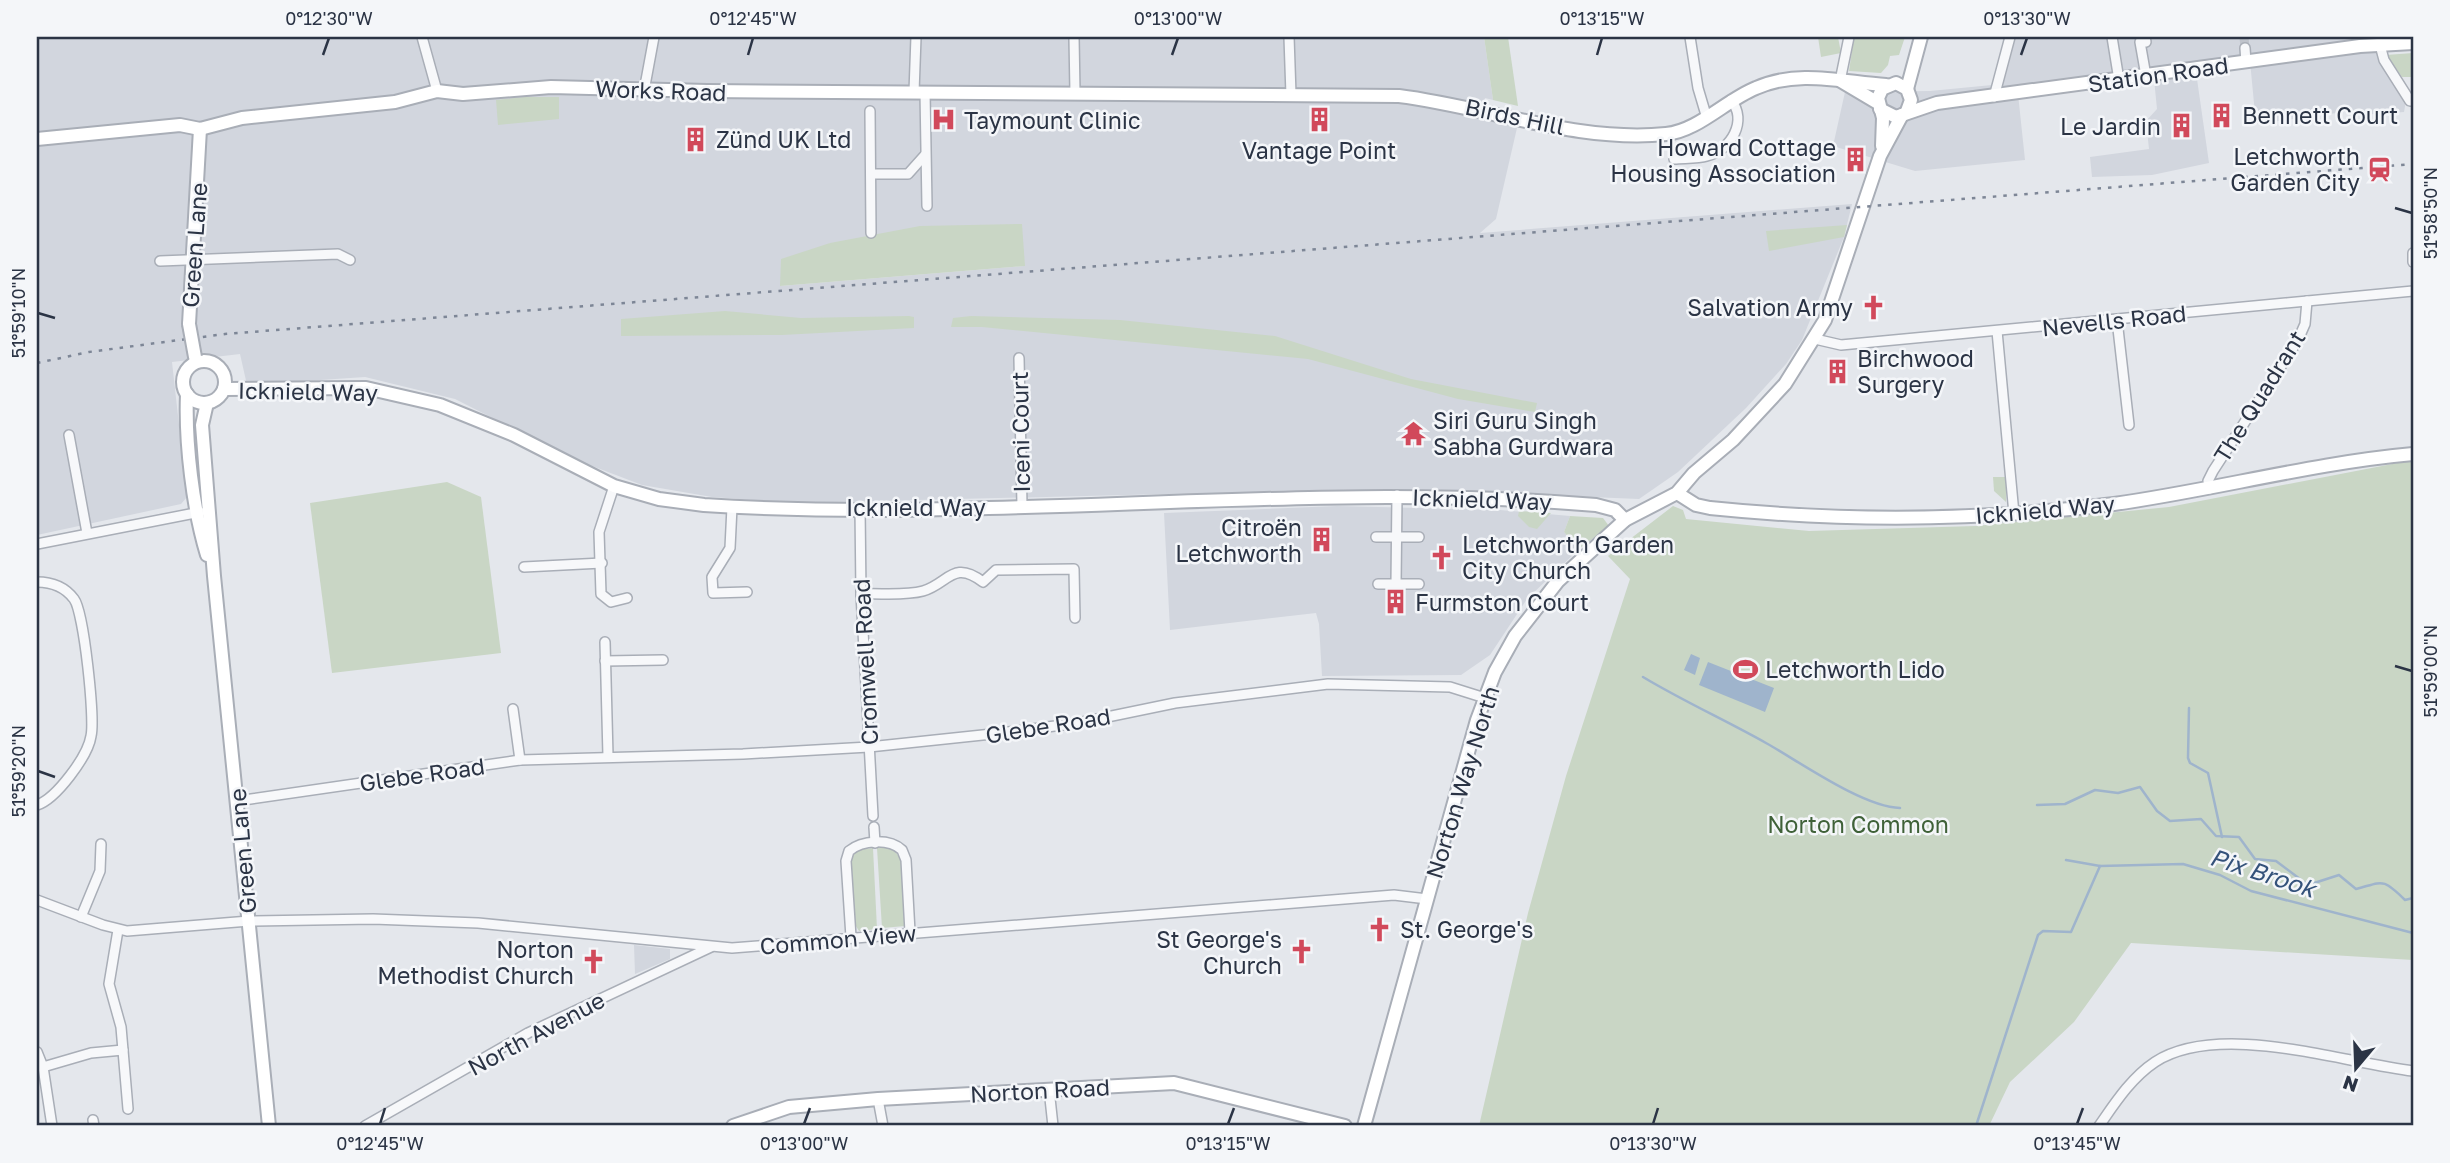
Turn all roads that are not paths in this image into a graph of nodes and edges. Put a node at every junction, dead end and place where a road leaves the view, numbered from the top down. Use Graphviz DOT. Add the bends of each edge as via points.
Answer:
graph roads {
  1 [pos="422,37"];
  2 [pos="654,37"];
  3 [pos="916,37"];
  4 [pos="1074,37"];
  5 [pos="1289,37"];
  6 [pos="1690,37"];
  7 [pos="1849,37"];
  8 [pos="2010,37"];
  9 [pos="2112,37"];
  10 [pos="2145,37"];
  11 [pos="1920,40"];
  12 [pos="2359,41"];
  13 [pos="2413,43"];
  14 [pos="2380,45"];
  15 [pos="2146,76"];
  16 [pos="2119,80"];
  17 [pos="1840,81"];
  18 [pos="1888,85"];
  19 [pos="437,91"];
  20 [pos="644,91"];
  21 [pos="1908,91"];
  22 [pos="919,92"];
  23 [pos="1074,93"];
  24 [pos="1291,94"];
  25 [pos="1994,97"];
  26 [pos="1731,100"];
  27 [pos="2413,101"];
  28 [pos="1937,103"];
  29 [pos="1879,106"];
  30 [pos="870,111"];
  31 [pos="1904,113"];
  32 [pos="1706,115"];
  33 [pos="200,129"];
  34 [pos="37,139"];
  35 [pos="925,155"];
  36 [pos="1880,156"];
  37 [pos="1674,159"];
  38 [pos="870,174"];
  39 [pos="927,206"];
  40 [pos="871,233"];
  41 [pos="2413,253"];
  42 [pos="350,260"];
  43 [pos="160,261"];
  44 [pos="191,261"];
  45 [pos="2413,262"];
  46 [pos="2413,291"];
  47 [pos="2307,301"];
  48 [pos="2117,320"];
  49 [pos="1997,331"];
  50 [pos="1815,339"];
  51 [pos="1018,358"];
  52 [pos="196,359"];
  53 [pos="224,389"];
  54 [pos="187,394"];
  55 [pos="207,403"];
  56 [pos="2129,425"];
  57 [pos="69,435"];
  58 [pos="2413,454"];
  59 [pos="614,486"];
  60 [pos="2210,489"];
  61 [pos="1677,494"];
  62 [pos="1396,495"];
  63 [pos="1022,506"];
  64 [pos="732,507"];
  65 [pos="860,508"];
  66 [pos="203,511"];
  67 [pos="2014,514"];
  68 [pos="1625,520"];
  69 [pos="87,533"];
  70 [pos="1376,537"];
  71 [pos="1419,537"];
  72 [pos="1396,538"];
  73 [pos="37,544"];
  74 [pos="602,563"];
  75 [pos="524,567"];
  76 [pos="37,582"];
  77 [pos="1378,584"];
  78 [pos="1396,584"];
  79 [pos="1419,584"];
  80 [pos="747,592"];
  81 [pos="862,594"];
  82 [pos="627,598"];
  83 [pos="1075,618"];
  84 [pos="605,642"];
  85 [pos="663,660"];
  86 [pos="606,661"];
  87 [pos="1485,698"];
  88 [pos="513,709"];
  89 [pos="869,747"];
  90 [pos="608,756"];
  91 [pos="520,760"];
  92 [pos="237,801"];
  93 [pos="37,805"];
  94 [pos="873,816"];
  95 [pos="874,827"];
  96 [pos="874,843"];
  97 [pos="102,844"];
  98 [pos="37,900"];
  99 [pos="1427,900"];
  100 [pos="81,917"];
  101 [pos="249,920"];
  102 [pos="118,930"];
  103 [pos="910,932"];
  104 [pos="851,937"];
  105 [pos="711,947"];
  106 [pos="123,1050"];
  107 [pos="37,1052"];
  108 [pos="43,1067"];
  109 [pos="2413,1071"];
  110 [pos="1049,1089"];
  111 [pos="878,1099"];
  112 [pos="128,1110"];
  113 [pos="52,1126"];
  114 [pos="269,1126"];
  115 [pos="365,1126"];
  116 [pos="733,1126"];
  117 [pos="883,1126"];
  118 [pos="1053,1126"];
  119 [pos="1345,1126"];
  120 [pos="1364,1126"];
  121 [pos="2099,1126"];
  1 -- 19 [label="street"];
  2 -- 20 [label="street"];
  3 -- 22 [label="street"];
  4 -- 23 [label="street"];
  5 -- 24 [label="street"];
  6 -- 32 [label="street"];
  7 -- 17 [label="street"];
  8 -- 25 [label="street"];
  9 -- 16 [label="street"];
  10 -- 15 [label="street" via="2146,41 2140,42"];
  11 -- 18 [label="street"];
  11 -- 21 [label="street"];
  12 -- 14 [label="street, Station Road"];
  12 -- 15 [label="street, Station Road" via="2246,55"];
  13 -- 14 [label="street, Station Road"];
  14 -- 27 [label="street" via="2384,60"];
  15 -- 16 [label="street, Station Road"];
  16 -- 25 [label="street, Station Road"];
  17 -- 18 [label="street, Birds Hill"];
  17 -- 26 [label="street, Birds Hill" via="1795,77"];
  17 -- 29 [label="street, Birds Hill"];
  18 -- 21 [label="street"];
  18 -- 29 [label="street" via="1879,93"];
  19 -- 20 [label="street, Works Road" via="464,94 551,87"];
  19 -- 33 [label="street, Works Road" via="396,102 242,118"];
  20 -- 22 [label="street, Works Road"];
  21 -- 28 [label="street, Station Road"];
  21 -- 31 [label="street"];
  22 -- 23 [label="street, Works Road"];
  22 -- 35 [label="street"];
  23 -- 24 [label="street, Works Road"];
  24 -- 32 [label="street, Birds Hill" via="1410,97 1620,136 1671,134"];
  25 -- 28 [label="street, Station Road"];
  26 -- 32 [label="street, Birds Hill"];
  26 -- 37 [label="street" via="1739,119 1726,146 1707,156"];
  28 -- 31 [label="street, Station Road"];
  29 -- 31 [label="street" via="1890,116"];
  29 -- 36 [label="street, Norton Way North" via="1884,128"];
  30 -- 38 [label="street"];
  31 -- 36 [label="street, Norton Way North"];
  33 -- 34 [label="street, Works Road" via="180,125"];
  33 -- 44 [label="street, Green Lane"];
  35 -- 38 [label="street" via="908,174"];
  35 -- 39 [label="street"];
  36 -- 50 [label="street, Norton Way North"];
  38 -- 40 [label="street"];
  41 -- 45 [label="street"];
  42 -- 44 [label="street" via="338,254"];
  43 -- 44 [label="street"];
  44 -- 52 [label="street, Green Lane, bridge" via="190,324"];
  46 -- 47 [label="street, Nevells Road"];
  47 -- 48 [label="street, Nevells Road"];
  47 -- 60 [label="street, The Quadrant" via="2302,332 2213,471"];
  48 -- 49 [label="street, Nevells Road"];
  48 -- 56 [label="street"];
  49 -- 50 [label="street, Nevells Road" via="1841,345"];
  49 -- 67 [label="street"];
  50 -- 61 [label="street, Norton Way North" via="1768,404"];
  51 -- 63 [label="street, Iceni Court"];
  52 -- 53 [label="street" via="220,369"];
  52 -- 54 [label="street, Green Lane" via="184,378"];
  53 -- 55 [label="street"];
  53 -- 59 [label="street, Icknield Way" via="366,388 440,405 514,435"];
  54 -- 55 [label="street"];
  54 -- 66 [label="street, Green Lane"];
  55 -- 66 [label="street, Green Lane" via="202,425"];
  57 -- 69 [label="street"];
  58 -- 60 [label="street, Icknield Way" via="2367,458"];
  59 -- 64 [label="street, Icknield Way" via="659,499"];
  59 -- 74 [label="street" via="599,532"];
  60 -- 67 [label="street, Icknield Way"];
  61 -- 67 [label="street, Icknield Way" via="1710,508 1851,520"];
  61 -- 68 [label="street, Norton Way North"];
  62 -- 63 [label="street, Icknield Way"];
  62 -- 68 [label="street, Icknield Way" via="1596,505 1615,510"];
  62 -- 72 [label="street"];
  63 -- 65 [label="street, Icknield Way"];
  64 -- 65 [label="street, Icknield Way"];
  64 -- 80 [label="street" via="730,548 712,577 713,593"];
  65 -- 81 [label="street, Cromwell Road"];
  66 -- 69 [label="street"];
  66 -- 92 [label="street, Green Lane"];
  68 -- 87 [label="street, Norton Way North" via="1566,572 1529,613"];
  69 -- 73 [label="street"];
  70 -- 72 [label="street"];
  71 -- 72 [label="street"];
  72 -- 78 [label="street"];
  74 -- 75 [label="street"];
  74 -- 82 [label="street" via="601,594 611,602"];
  76 -- 93 [label="street" via="66,590 79,607 92,732 84,756 54,796"];
  77 -- 78 [label="street"];
  78 -- 79 [label="street"];
  81 -- 83 [label="street" via="924,591 955,573 983,582 996,570 1074,569"];
  81 -- 89 [label="street, Cromwell Road"];
  84 -- 86 [label="street"];
  85 -- 86 [label="street"];
  86 -- 90 [label="street"];
  87 -- 89 [label="street, Glebe Road" via="1450,687 1328,684 1175,703 1078,723"];
  87 -- 99 [label="street, Norton Way North"];
  88 -- 91 [label="street"];
  89 -- 90 [label="street, Glebe Road"];
  89 -- 94 [label="street, Cromwell Road"];
  90 -- 91 [label="street, Glebe Road"];
  91 -- 92 [label="street, Glebe Road"];
  92 -- 101 [label="street, Green Lane"];
  95 -- 96 [label="street"];
  96 -- 103 [label="street" via="890,843 902,850"];
  96 -- 104 [label="street" via="855,846 846,862"];
  97 -- 100 [label="street" via="100,871"];
  98 -- 100 [label="street"];
  99 -- 103 [label="street, Common View" via="1394,895"];
  99 -- 120 [label="street, Norton Way North"];
  100 -- 102 [label="street"];
  101 -- 102 [label="street, Common View"];
  101 -- 105 [label="street, Common View" via="478,923"];
  101 -- 114 [label="street, Green Lane"];
  102 -- 106 [label="street" via="109,984"];
  103 -- 104 [label="street, Common View"];
  104 -- 105 [label="street, Common View"];
  105 -- 115 [label="street, North Avenue" via="528,1033"];
  106 -- 108 [label="street" via="91,1053"];
  106 -- 112 [label="street"];
  107 -- 108 [label="street"];
  108 -- 113 [label="street"];
  109 -- 121 [label="street" via="2247,1043 2203,1045 2167,1056 2144,1070"];
  110 -- 111 [label="street, Norton Road"];
  110 -- 118 [label="street"];
  110 -- 119 [label="street, Norton Road" via="1174,1083"];
  111 -- 116 [label="street, Norton Road" via="789,1107"];
  111 -- 117 [label="street"];
}
